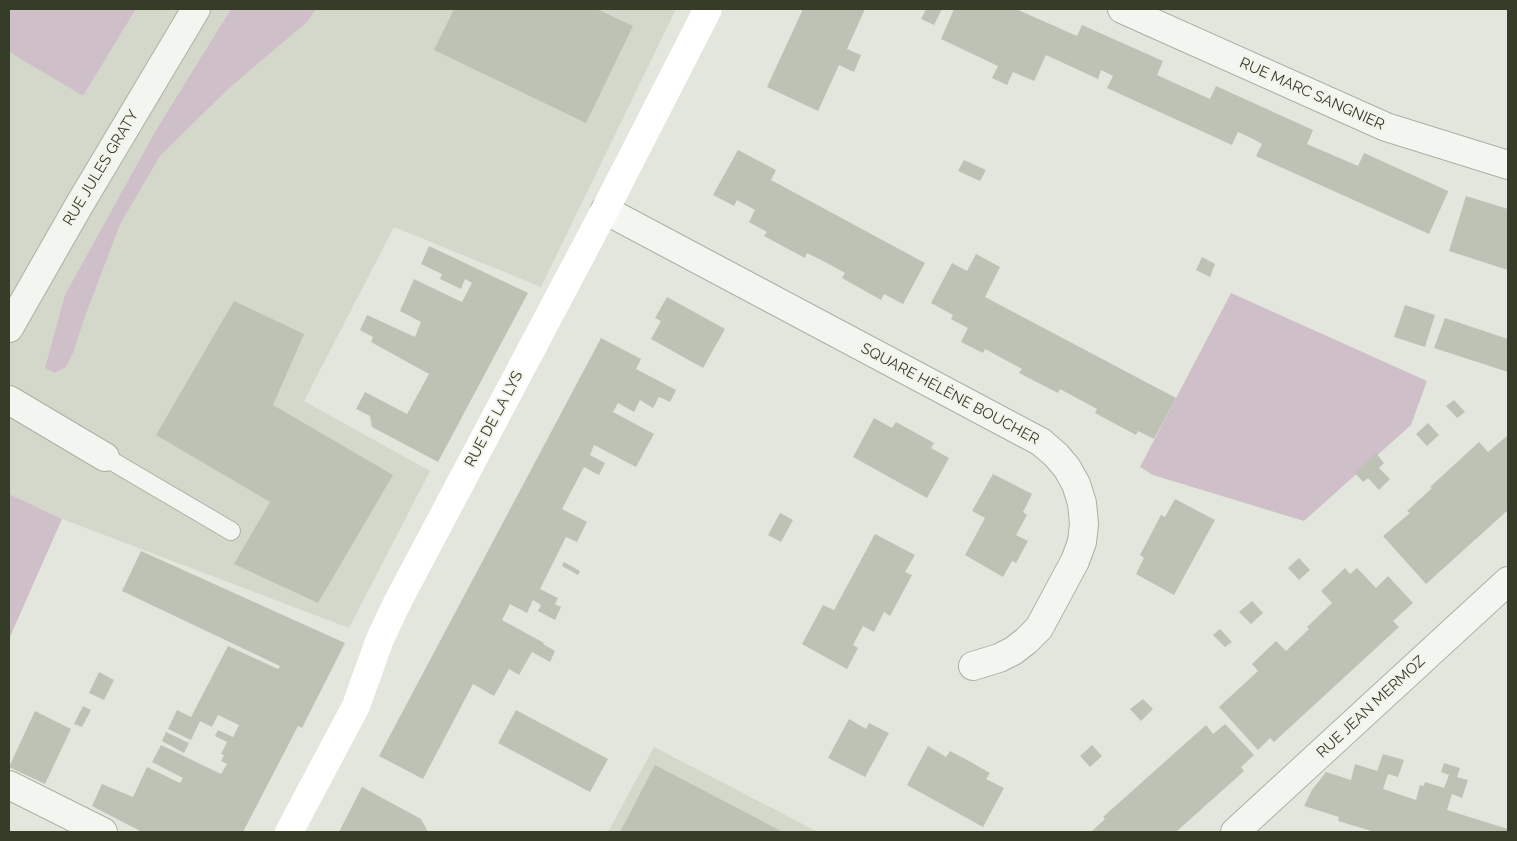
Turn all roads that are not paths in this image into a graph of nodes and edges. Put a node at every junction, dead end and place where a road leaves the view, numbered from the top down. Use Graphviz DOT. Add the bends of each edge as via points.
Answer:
graph roads {
  1 [pos="196,9"];
  2 [pos="708,9"];
  3 [pos="1122,9"];
  4 [pos="1508,165"];
  5 [pos="605,210"];
  6 [pos="11,320"];
  7 [pos="9,400"];
  8 [pos="105,457"];
  9 [pos="231,531"];
  10 [pos="1508,581"];
  11 [pos="973,666"];
  12 [pos="9,785"];
  13 [pos="1247,830"];
  14 [pos="103,832"];
  15 [pos="289,832"];
  1 -- 6 [label="street, RUE JULES GRATY"];
  2 -- 5 [label="main road, RUE DE LA LYS"];
  3 -- 4 [label="street, RUE MARC SANGNIER" via="1386,127"];
  5 -- 11 [label="street, SQUARE HÉLÈNE BOUCHER" via="1041,442 1067,468 1076,484 1084,524 1075,561 1039,628 1013,650"];
  5 -- 15 [label="main road, RUE DE LA LYS" via="393,610 356,706"];
  7 -- 8 [label="street"];
  8 -- 9 [label="lane"];
  10 -- 13 [label="street, RUE JEAN MERMOZ"];
  12 -- 14 [label="street"];
}
